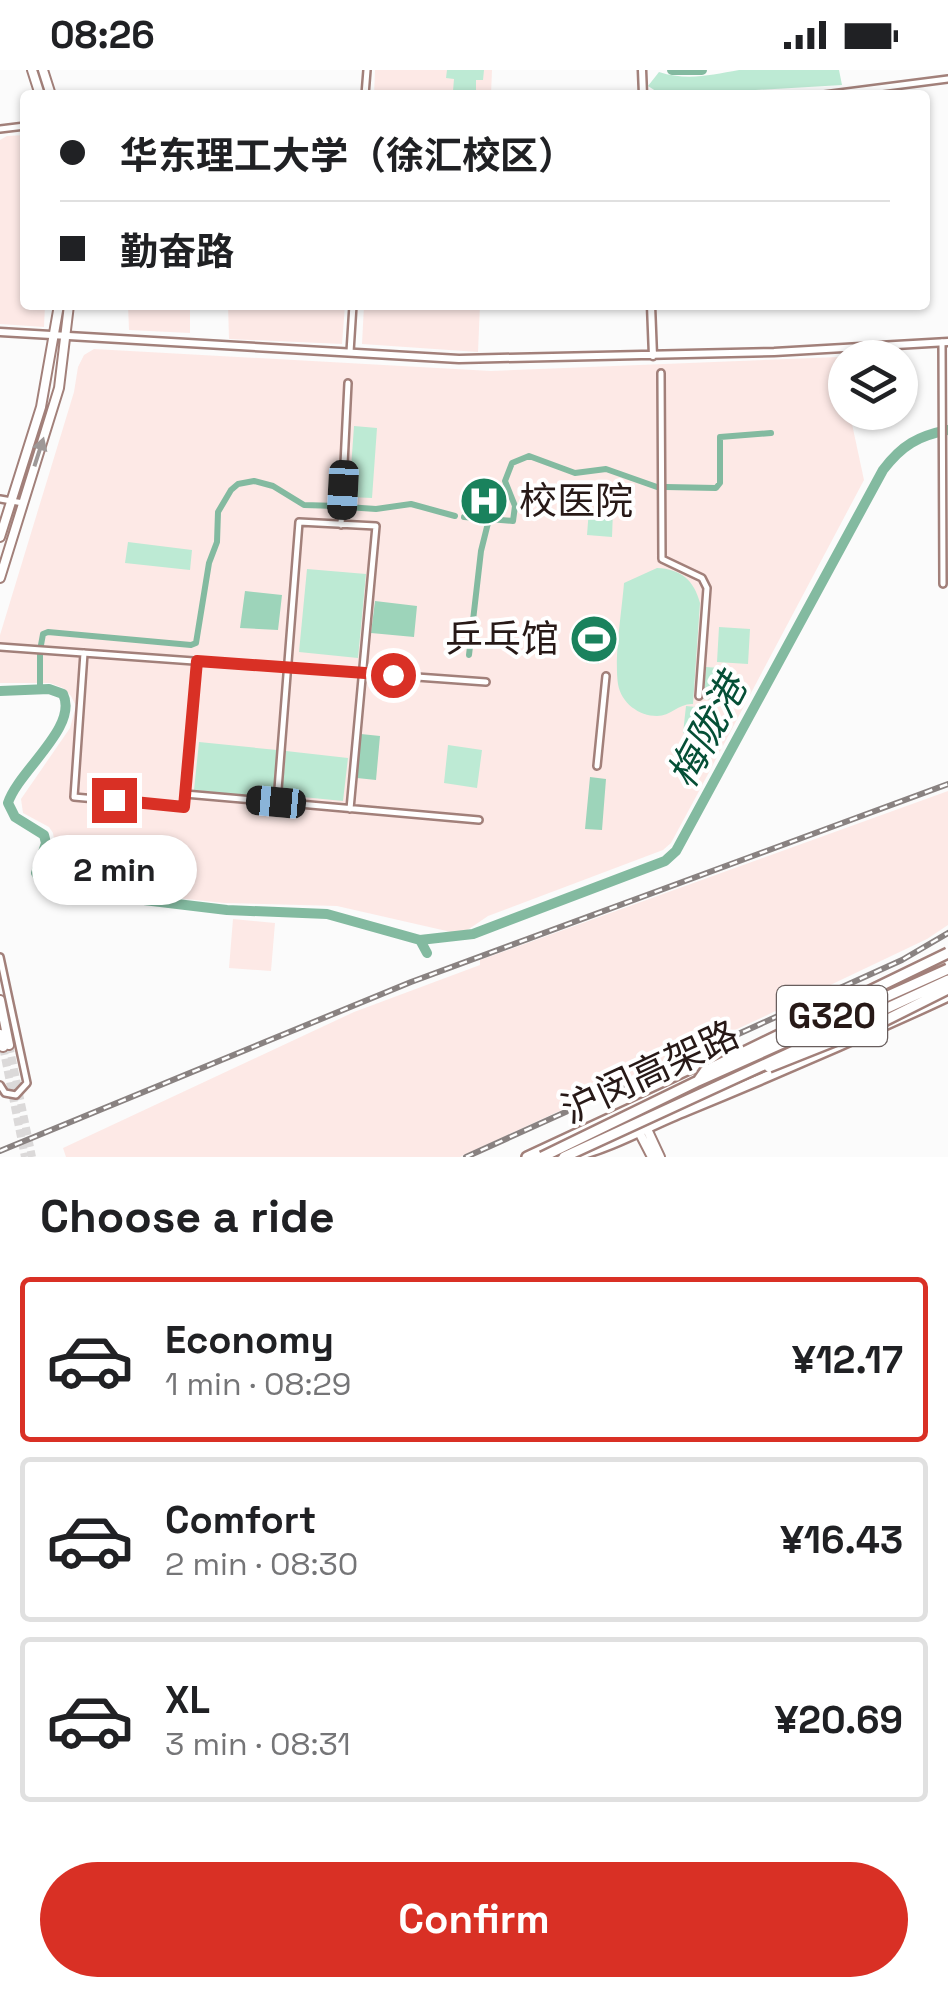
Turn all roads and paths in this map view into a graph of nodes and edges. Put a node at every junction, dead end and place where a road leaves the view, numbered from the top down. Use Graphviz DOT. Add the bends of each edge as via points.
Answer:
graph roads {
  1 [pos="948,79"];
  2 [pos="863,90"];
  3 [pos="58,310"];
  4 [pos="69,310"];
  5 [pos="353,310"];
  6 [pos="650,310"];
  7 [pos="0,332"];
  8 [pos="56,335"];
  9 [pos="66,336"];
  10 [pos="945,342"];
  11 [pos="350,354"];
  12 [pos="652,356"];
  13 [pos="661,373"];
  14 [pos="348,383"];
  15 [pos="946,490"];
  16 [pos="0,499"];
  17 [pos="11,500"];
  18 [pos="22,503"];
  19 [pos="341,525"];
  20 [pos="0,536"];
  21 [pos="0,578"];
  22 [pos="943,584"];
  23 [pos="0,647"];
  24 [pos="84,653"];
  25 [pos="197,661"];
  26 [pos="287,667"];
  27 [pos="364,673"];
  28 [pos="606,676"];
  29 [pos="486,682"];
  30 [pos="699,696"];
  31 [pos="597,766"];
  32 [pos="186,794"];
  33 [pos="276,802"];
  34 [pos="350,808"];
  35 [pos="479,820"];
  36 [pos="948,953"];
  37 [pos="0,957"];
  38 [pos="948,965"];
  39 [pos="948,987"];
  40 [pos="0,1000"];
  41 [pos="0,1034"];
  42 [pos="772,1076"];
  43 [pos="742,1080"];
  44 [pos="696,1082"];
  45 [pos="0,1085"];
  46 [pos="722,1089"];
  47 [pos="688,1109"];
  48 [pos="638,1121"];
  49 [pos="527,1157"];
  50 [pos="540,1157"];
  51 [pos="564,1157"];
  52 [pos="573,1157"];
  53 [pos="652,1157"];
  54 [pos="660,1157"];
  1 -- 2 [label="street"];
  3 -- 8 [label="main road"];
  4 -- 9 [label="main road"];
  5 -- 11 [label="street"];
  6 -- 12 [label="street"];
  7 -- 8 [label="street"];
  8 -- 9 [label="street"];
  8 -- 17 [label="main road"];
  9 -- 11 [label="street"];
  18 -- 9 [label="main road, one-way" via="56,399"];
  10 -- 12 [label="street"];
  10 -- 15 [label="street"];
  11 -- 12 [label="street"];
  13 -- 30 [label="street" via="662,560 702,578 707,588"];
  14 -- 19 [label="street"];
  15 -- 22 [label="street"];
  16 -- 17 [label="street"];
  17 -- 18 [label="street"];
  17 -- 20 [label="main road"];
  18 -- 21 [label="main road"];
  19 -- 26 [label="street" via="299,522"];
  19 -- 27 [label="street" via="376,526"];
  23 -- 24 [label="street"];
  24 -- 25 [label="street"];
  24 -- 32 [label="street" via="74,797 184,807"];
  25 -- 26 [label="street"];
  25 -- 32 [label="street"];
  26 -- 27 [label="street"];
  26 -- 33 [label="street"];
  27 -- 29 [label="street"];
  27 -- 34 [label="street"];
  28 -- 31 [label="street"];
  32 -- 33 [label="street"];
  33 -- 34 [label="street"];
  34 -- 35 [label="street"];
  36 -- 44 [label="main road, bridge" via="778,1033 704,1071"];
  37 -- 45 [label="street" via="26,1084 16,1095"];
  38 -- 44 [label="main road, 沪闵高架路, bridge"];
  38 -- 48 [label="main road, G320" via="716,1070"];
  39 -- 42 [label="main road, G320"];
  39 -- 43 [label="main road, G320"];
  39 -- 51 [label="main road, 沪闵高架路, bridge"];
  40 -- 41 [label="main road" via="6,1046"];
  42 -- 43 [label="main road"];
  42 -- 47 [label="main road, G320"];
  43 -- 46 [label="main road, G320"];
  44 -- 50 [label="main road, 沪闵高架路, bridge"];
  46 -- 47 [label="main road, G320"];
  46 -- 48 [label="main road, G320"];
  47 -- 48 [label="main road, G320"];
  48 -- 49 [label="main road, G320"];
  48 -- 50 [label="main road"];
  48 -- 52 [label="main road, G320" via="603,1149"];
  48 -- 53 [label="main road"];
  48 -- 54 [label="main road"];
}
